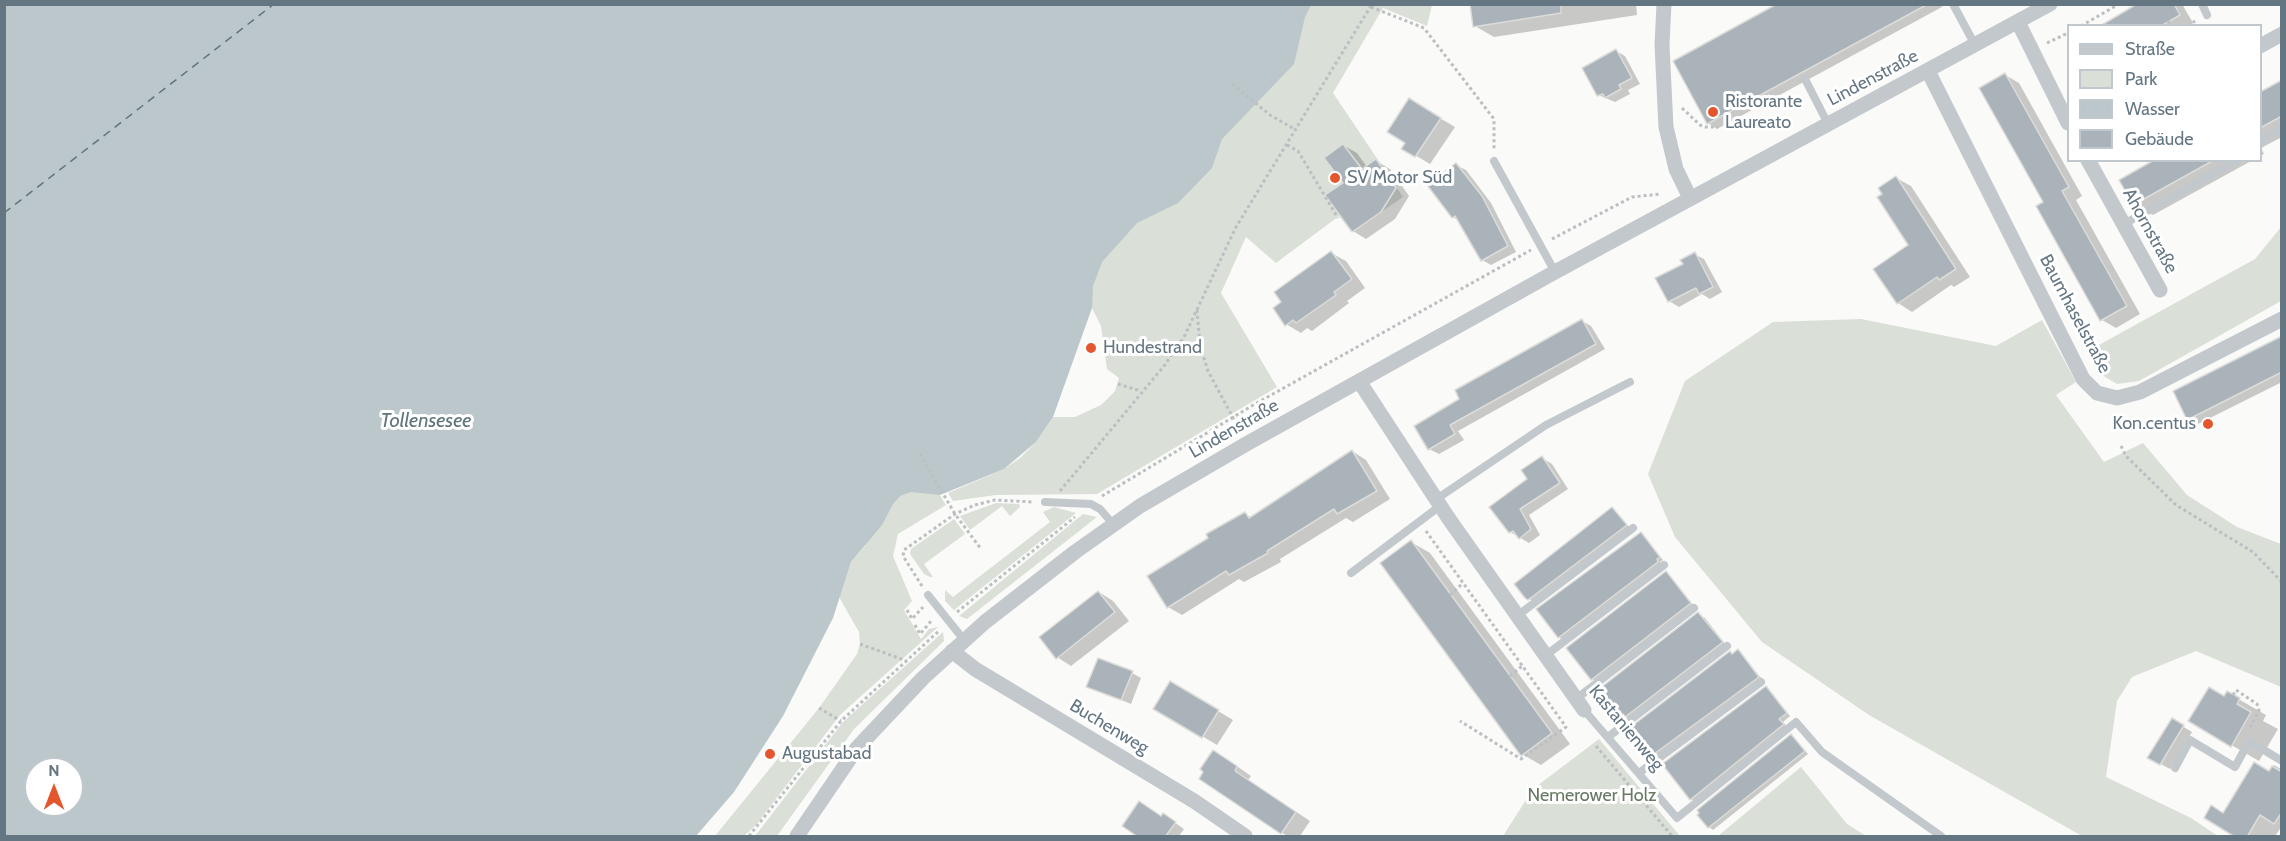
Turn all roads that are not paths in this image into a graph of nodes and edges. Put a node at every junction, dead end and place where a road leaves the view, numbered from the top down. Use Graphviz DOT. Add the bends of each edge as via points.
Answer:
graph roads {
  1 [pos="1664,4"];
  2 [pos="1953,4"];
  3 [pos="2050,4"];
  4 [pos="2202,4"];
  5 [pos="2207,15"];
  6 [pos="2018,22"];
  7 [pos="2282,34"];
  8 [pos="1975,45"];
  9 [pos="2262,45"];
  10 [pos="1928,71"];
  11 [pos="1805,79"];
  12 [pos="2067,121"];
  13 [pos="1828,124"];
  14 [pos="2282,128"];
  15 [pos="2262,141"];
  16 [pos="1494,161"];
  17 [pos="2089,162"];
  18 [pos="2234,162"];
  19 [pos="1690,198"];
  20 [pos="2124,224"];
  21 [pos="1555,272"];
  22 [pos="2160,290"];
  23 [pos="2282,319"];
  24 [pos="1359,381"];
  25 [pos="1630,382"];
  26 [pos="1045,502"];
  27 [pos="1438,503"];
  28 [pos="1113,524"];
  29 [pos="1632,528"];
  30 [pos="1664,565"];
  31 [pos="1352,573"];
  32 [pos="929,597"];
  33 [pos="1694,608"];
  34 [pos="1516,617"];
  35 [pos="958,646"];
  36 [pos="1727,646"];
  37 [pos="1544,657"];
  38 [pos="1761,682"];
  39 [pos="1580,705"];
  40 [pos="1608,736"];
  41 [pos="2282,761"];
  42 [pos="2175,768"];
  43 [pos="1639,773"];
  44 [pos="796,837"];
  45 [pos="1245,837"];
  46 [pos="1941,837"];
  1 -- 19 [label="street" via="1663,102 1671,152"];
  2 -- 8 [label="lane"];
  3 -- 6 [label="street, Lindenstraße"];
  4 -- 5 [label="lane"];
  6 -- 8 [label="street, Lindenstraße"];
  6 -- 12 [label="street"];
  7 -- 9 [label="street"];
  8 -- 10 [label="street, Lindenstraße"];
  10 -- 13 [label="street, Lindenstraße"];
  10 -- 23 [label="street, Baumhaselstraße" via="2083,379 2097,393 2117,398 2140,392"];
  11 -- 13 [label="lane"];
  13 -- 19 [label="street, Lindenstraße"];
  14 -- 15 [label="lane"];
  16 -- 21 [label="lane"];
  17 -- 20 [label="street, Ahornstraße"];
  18 -- 20 [label="lane"];
  19 -- 21 [label="street, Lindenstraße"];
  20 -- 22 [label="street, Ahornstraße"];
  21 -- 24 [label="street, Lindenstraße"];
  24 -- 27 [label="street, Kastanienweg"];
  24 -- 28 [label="street, Lindenstraße"];
  25 -- 27 [label="lane" via="1546,425"];
  26 -- 28 [label="lane" via="1091,504"];
  27 -- 31 [label="lane"];
  27 -- 34 [label="street, Kastanienweg"];
  28 -- 35 [label="street, Lindenstraße"];
  29 -- 34 [label="lane"];
  30 -- 37 [label="lane"];
  32 -- 35 [label="lane"];
  33 -- 39 [label="lane"];
  34 -- 37 [label="street, Kastanienweg"];
  35 -- 44 [label="street, Lindenstraße" via="857,748"];
  35 -- 45 [label="street, Buchenweg" via="975,669 1194,801"];
  36 -- 40 [label="lane"];
  37 -- 39 [label="street, Kastanienweg"];
  38 -- 43 [label="lane"];
  39 -- 40 [label="lane, Kastanienweg"];
  40 -- 43 [label="lane, Kastanienweg"];
  41 -- 42 [label="lane" via="2249,741 2235,767 2190,740"];
  43 -- 46 [label="lane, Kastanienweg" via="1677,818 1796,722 1822,752"];
}
